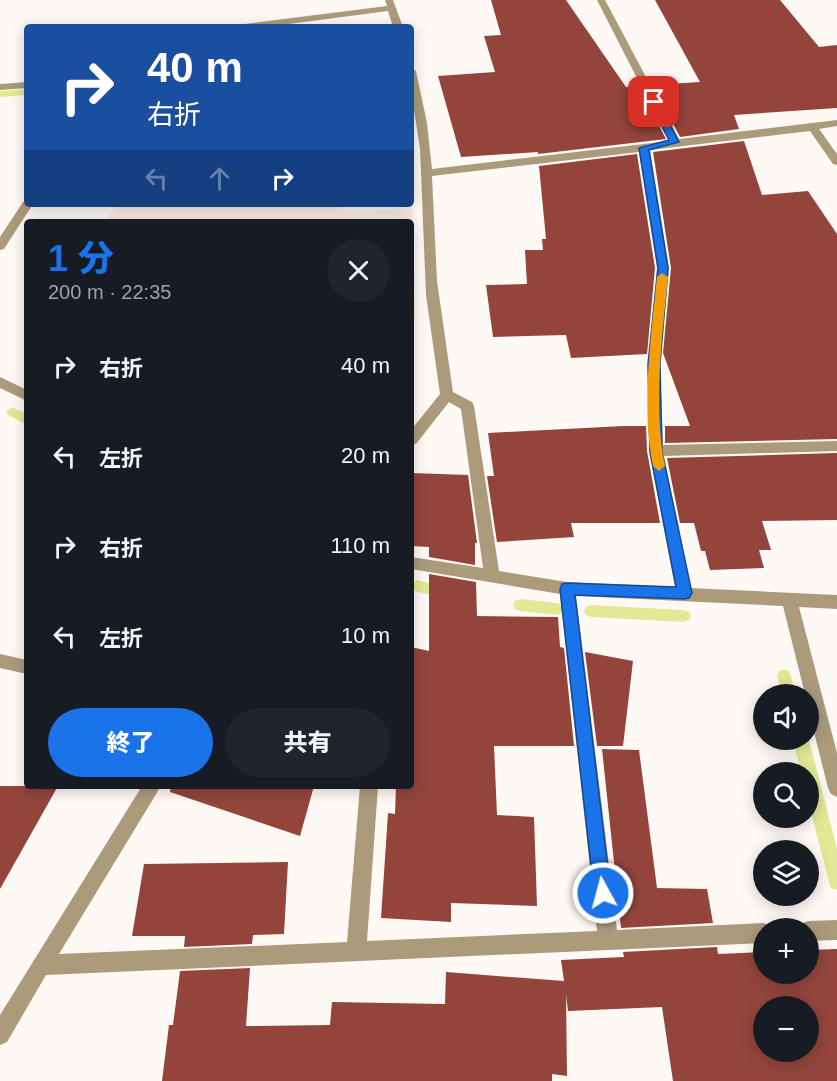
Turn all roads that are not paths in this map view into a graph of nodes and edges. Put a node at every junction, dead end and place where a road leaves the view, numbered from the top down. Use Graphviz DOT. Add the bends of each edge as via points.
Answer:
graph roads {
  1 [pos="602,0"];
  2 [pos="391,4"];
  3 [pos="325,22"];
  4 [pos="293,24"];
  5 [pos="397,24"];
  6 [pos="24,85"];
  7 [pos="0,87"];
  8 [pos="415,94"];
  9 [pos="837,123"];
  10 [pos="813,128"];
  11 [pos="675,142"];
  12 [pos="644,148"];
  13 [pos="837,162"];
  14 [pos="428,173"];
  15 [pos="25,207"];
  16 [pos="0,246"];
  17 [pos="0,382"];
  18 [pos="24,394"];
  19 [pos="447,395"];
  20 [pos="414,436"];
  21 [pos="837,446"];
  22 [pos="656,452"];
  23 [pos="414,563"];
  24 [pos="492,576"];
  25 [pos="567,589"];
  26 [pos="684,593"];
  27 [pos="790,601"];
  28 [pos="837,602"];
  29 [pos="0,661"];
  30 [pos="24,666"];
  31 [pos="837,788"];
  32 [pos="150,789"];
  33 [pos="369,789"];
  34 [pos="837,930"];
  35 [pos="819,931"];
  36 [pos="753,933"];
  37 [pos="608,939"];
  38 [pos="356,951"];
  39 [pos="40,965"];
  40 [pos="0,1035"];
  1 -- 11 [label="street"];
  2 -- 3 [label="street"];
  2 -- 5 [label="street"];
  3 -- 4 [label="street"];
  6 -- 7 [label="street"];
  8 -- 14 [label="street"];
  9 -- 10 [label="street"];
  10 -- 11 [label="street"];
  10 -- 13 [label="street"];
  11 -- 12 [label="street"];
  12 -- 14 [label="street"];
  12 -- 22 [label="street" via="663,268 654,364"];
  14 -- 19 [label="street" via="430,281"];
  15 -- 16 [label="street"];
  17 -- 18 [label="street"];
  19 -- 20 [label="street"];
  19 -- 24 [label="street" via="466,406"];
  21 -- 22 [label="street"];
  22 -- 26 [label="street"];
  23 -- 24 [label="street"];
  24 -- 25 [label="street"];
  25 -- 26 [label="street"];
  25 -- 37 [label="street"];
  26 -- 27 [label="street"];
  27 -- 28 [label="street"];
  27 -- 31 [label="street"];
  29 -- 30 [label="street"];
  32 -- 39 [label="street"];
  33 -- 38 [label="street"];
  34 -- 35 [label="street"];
  36 -- 37 [label="street"];
  37 -- 38 [label="street"];
  38 -- 39 [label="street"];
  39 -- 40 [label="street"];
}
